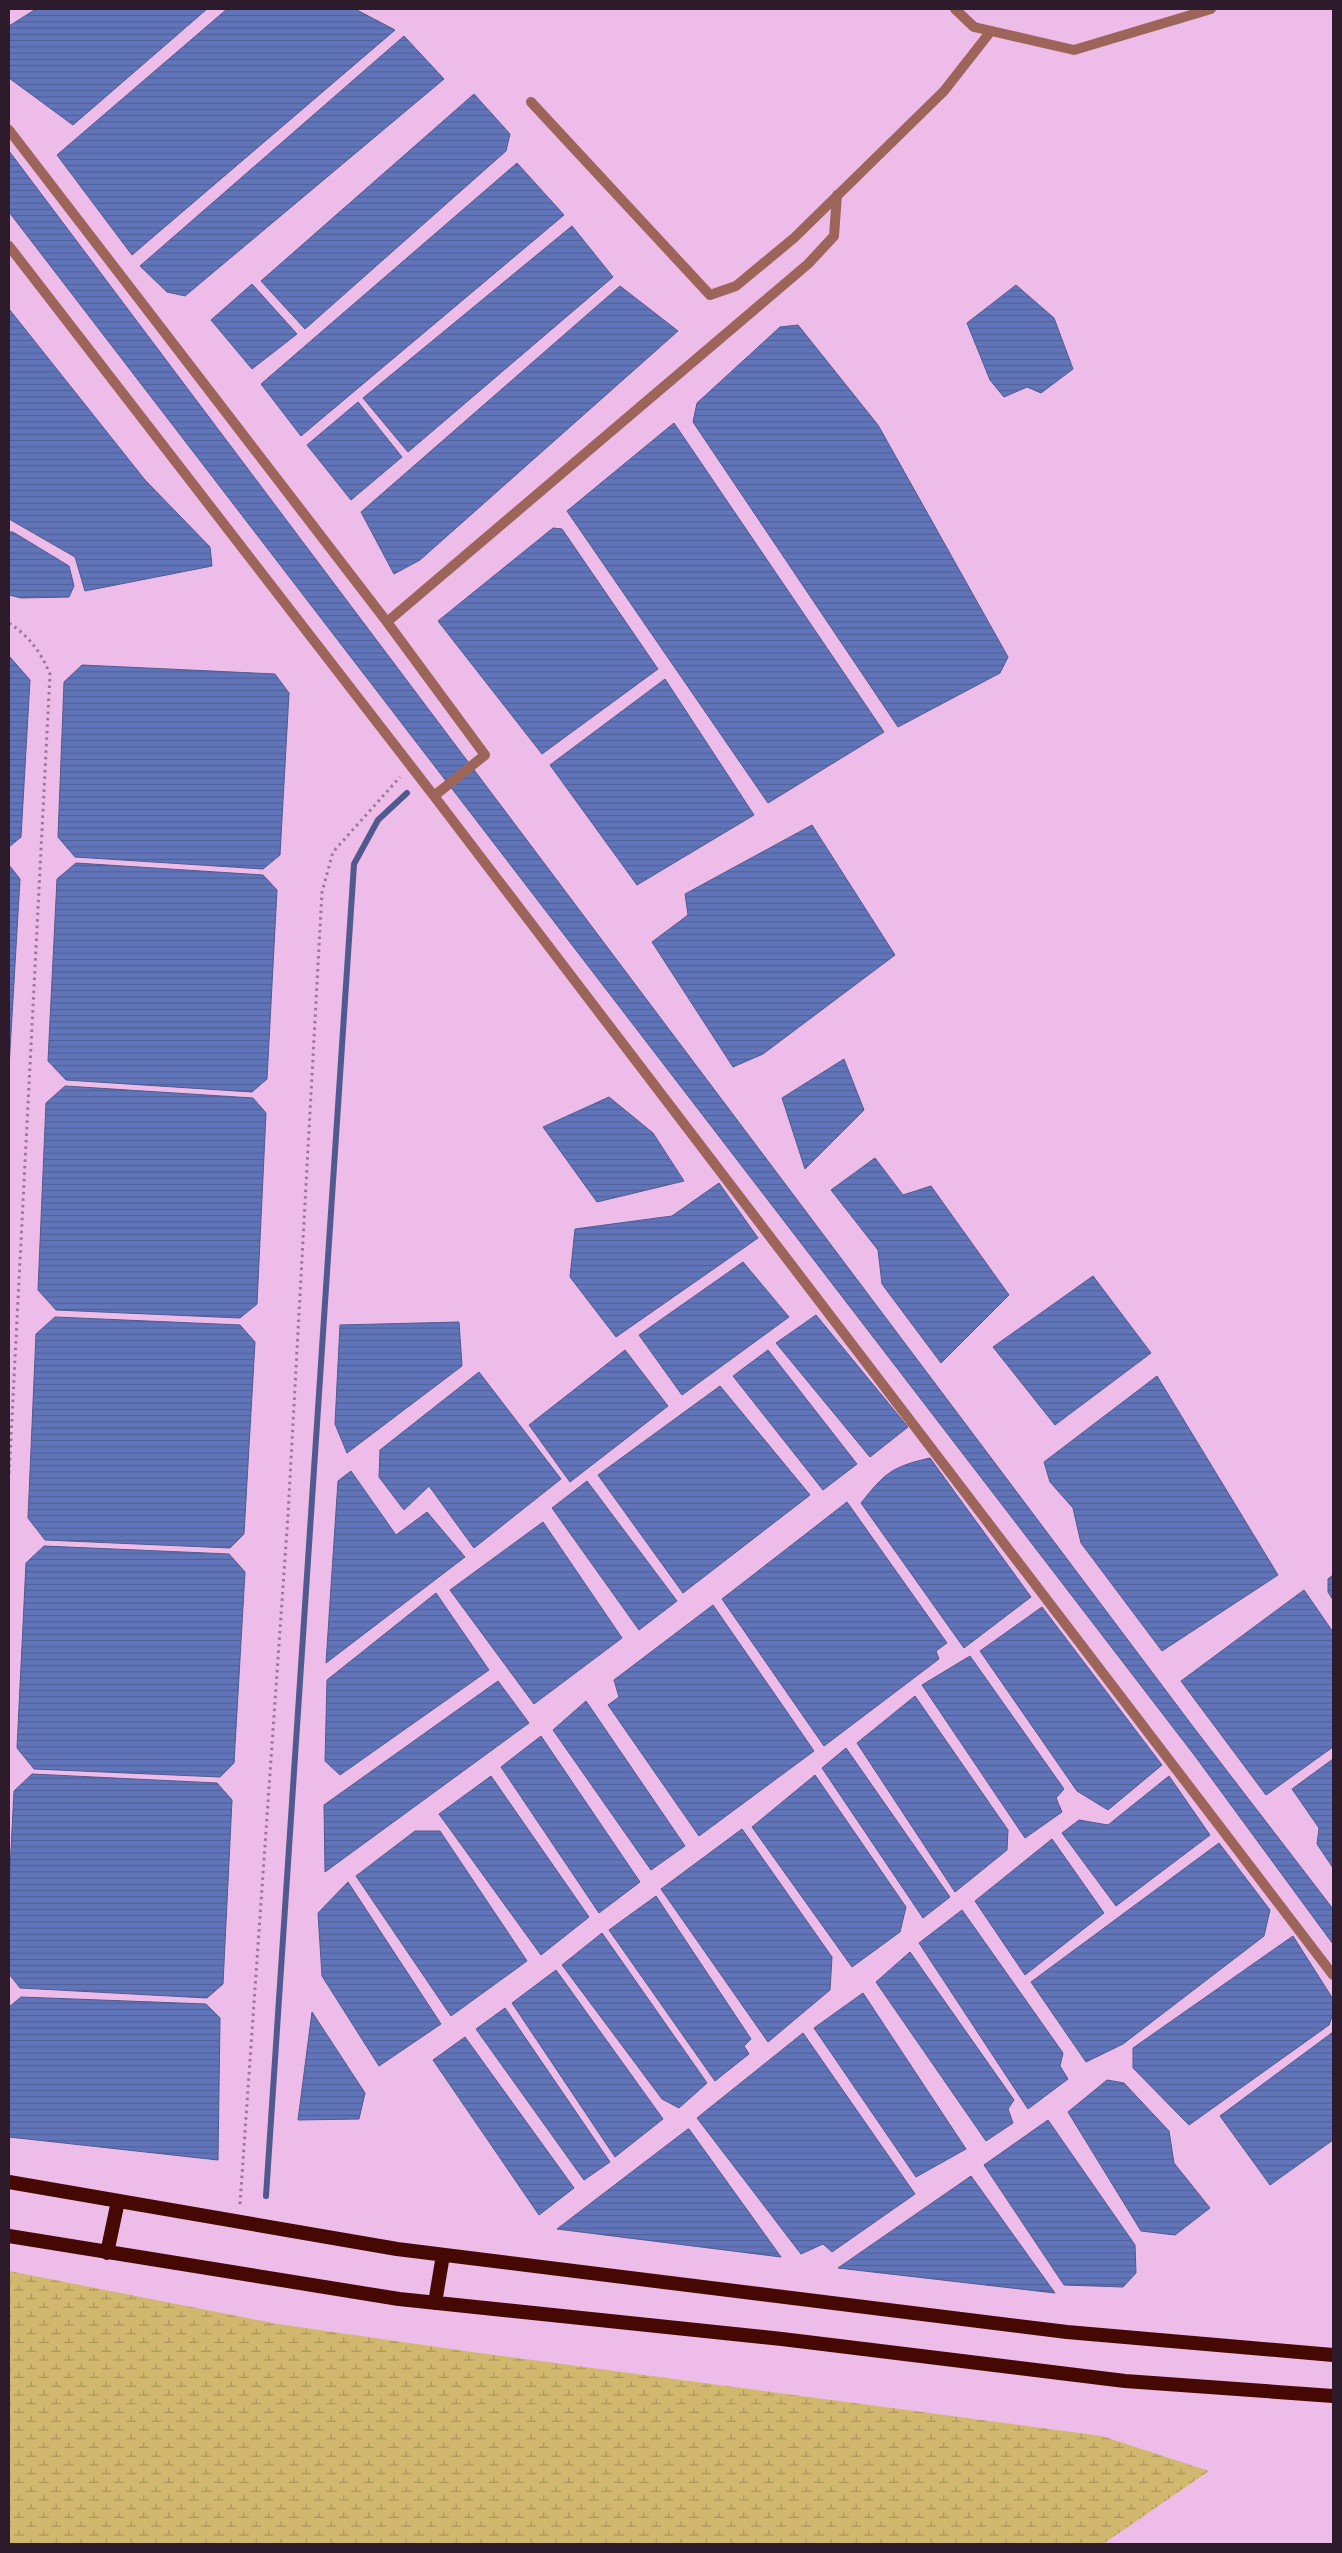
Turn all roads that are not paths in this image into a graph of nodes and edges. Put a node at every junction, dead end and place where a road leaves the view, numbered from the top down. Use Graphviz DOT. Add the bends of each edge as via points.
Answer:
graph roads {
  1 [pos="955,9"];
  2 [pos="1210,9"];
  3 [pos="991,31"];
  4 [pos="531,102"];
  5 [pos="9,130"];
  6 [pos="838,195"];
  7 [pos="9,246"];
  8 [pos="387,622"];
  9 [pos="434,796"];
  10 [pos="1333,1975"];
  11 [pos="9,2182"];
  12 [pos="118,2201"];
  13 [pos="9,2236"];
  14 [pos="107,2253"];
  15 [pos="443,2255"];
  16 [pos="435,2303"];
  17 [pos="1333,2355"];
  18 [pos="1333,2396"];
  1 -- 3 [label="street" via="974,27"];
  2 -- 3 [label="street" via="1074,50"];
  3 -- 6 [label="street" via="944,91"];
  4 -- 6 [label="street" via="710,295 736,286 794,238"];
  5 -- 8 [label="street"];
  6 -- 8 [label="street" via="834,236 808,264"];
  7 -- 9 [label="street"];
  8 -- 9 [label="street" via="485,755"];
  9 -- 10 [label="street"];
  11 -- 12 [label="highway"];
  12 -- 14 [label="highway"];
  12 -- 15 [label="highway"];
  13 -- 14 [label="highway"];
  14 -- 16 [label="highway"];
  15 -- 16 [label="highway"];
  15 -- 17 [label="highway" via="1067,2332"];
  16 -- 18 [label="highway" via="782,2339 1125,2381"];
}
